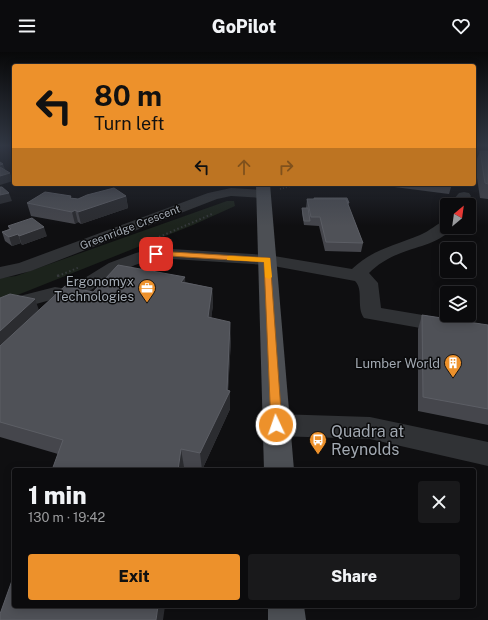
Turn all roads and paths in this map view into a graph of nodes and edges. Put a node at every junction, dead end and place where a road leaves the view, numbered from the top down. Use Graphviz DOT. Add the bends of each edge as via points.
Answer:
graph roads {
  1 [pos="287,186"];
  2 [pos="267,189"];
  3 [pos="170,197"];
  4 [pos="186,206"];
  5 [pos="440,232"];
  6 [pos="268,260"];
  7 [pos="0,273"];
  8 [pos="356,275"];
  9 [pos="70,295"];
  10 [pos="0,308"];
  11 [pos="41,322"];
  12 [pos="488,333"];
  13 [pos="276,425"];
  14 [pos="488,454"];
  15 [pos="279,468"];
  16 [pos="286,608"];
  17 [pos="287,620"];
  1 -- 2 [label="path"];
  2 -- 4 [label="street, Greenridge Crescent" via="231,192"];
  2 -- 6 [label="main road"];
  3 -- 4 [label="street"];
  4 -- 7 [label="street, Greenridge Crescent" via="25,267"];
  5 -- 8 [label="street" via="380,256"];
  6 -- 8 [label="street"];
  6 -- 9 [label="street" via="156,254 141,256 113,268"];
  6 -- 13 [label="main road"];
  8 -- 12 [label="street" via="367,281 371,313"];
  9 -- 10 [label="street" via="55,293"];
  9 -- 11 [label="street"];
  13 -- 14 [label="street" via="370,428"];
  13 -- 15 [label="main road"];
  16 -- 17 [label="main road"];
}
